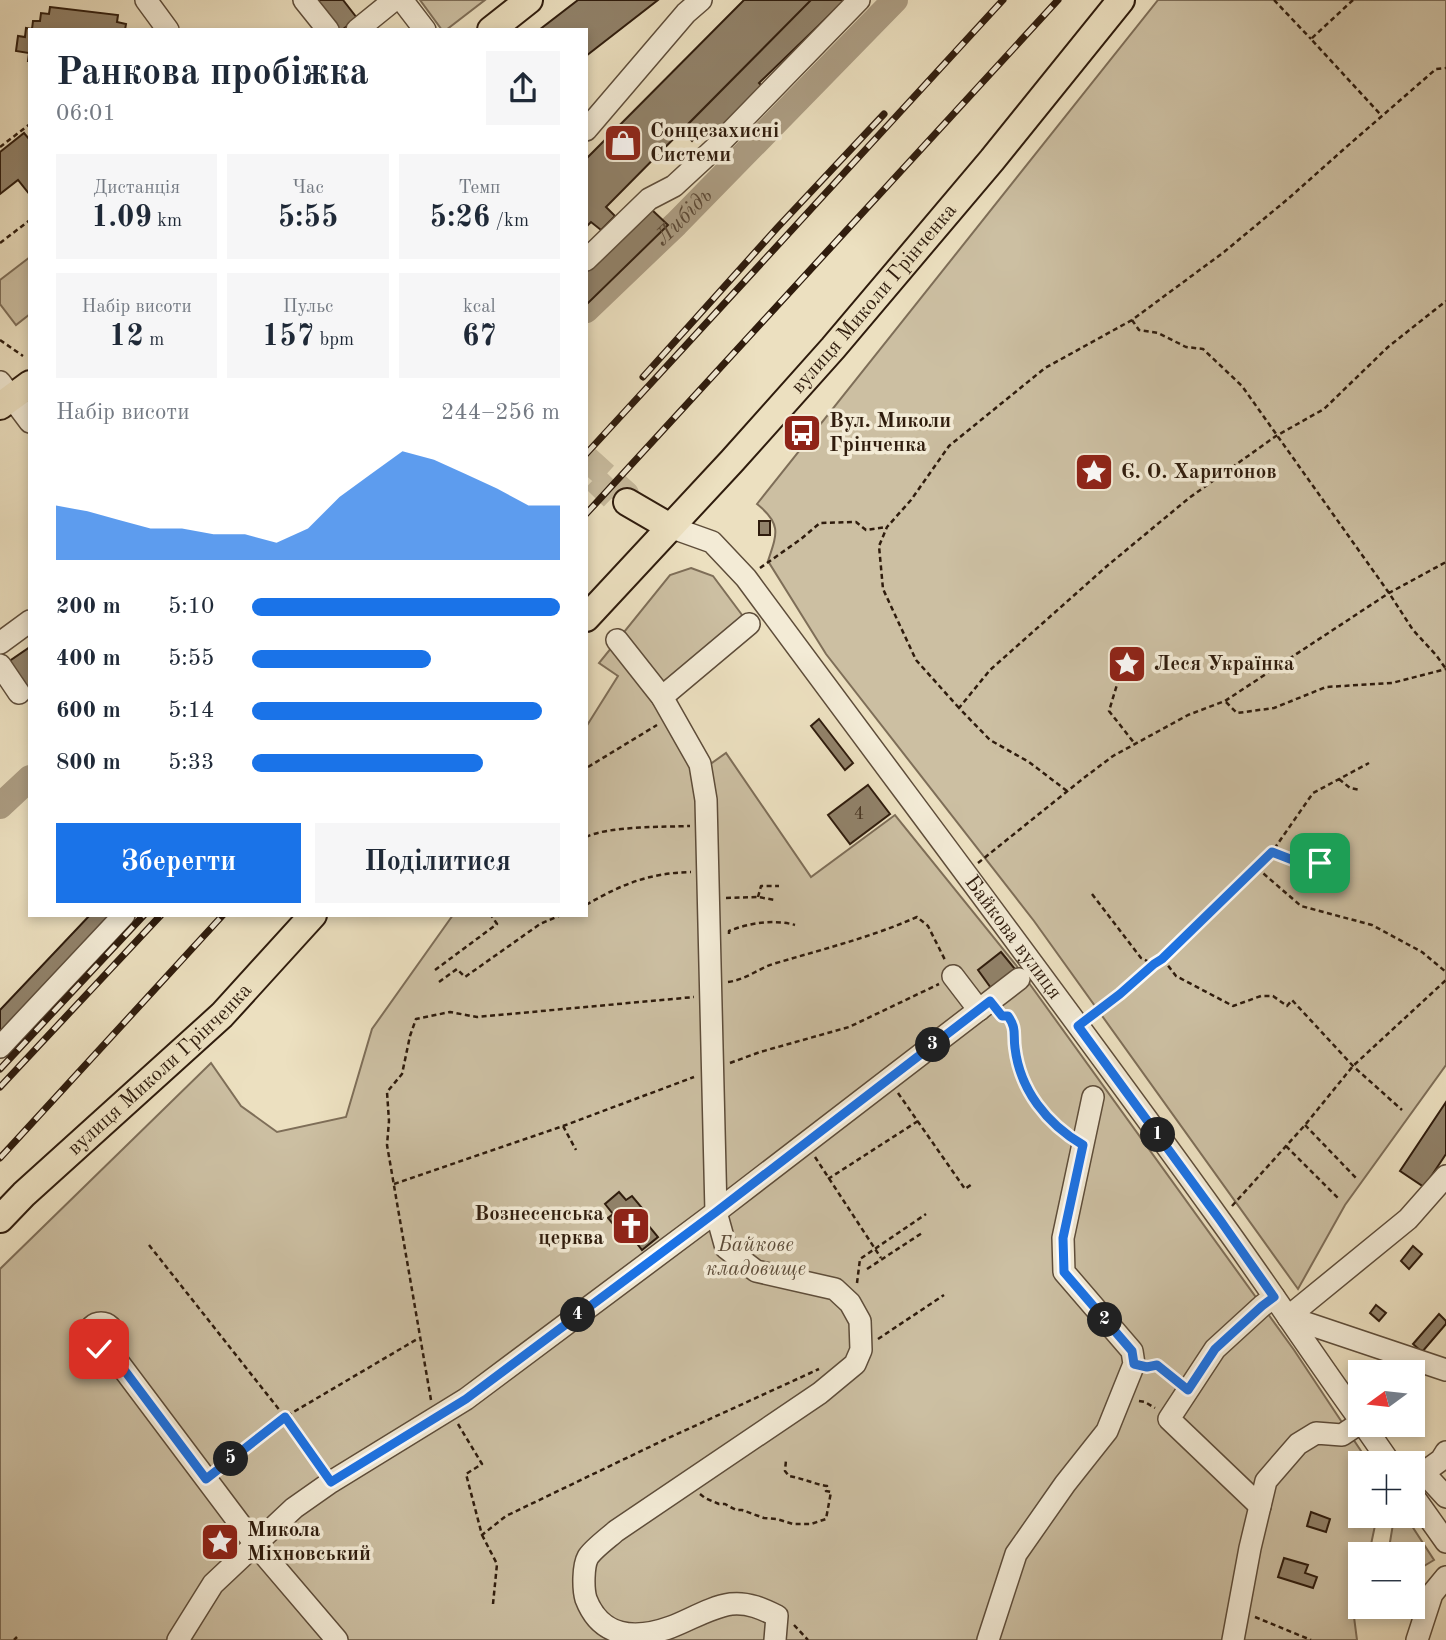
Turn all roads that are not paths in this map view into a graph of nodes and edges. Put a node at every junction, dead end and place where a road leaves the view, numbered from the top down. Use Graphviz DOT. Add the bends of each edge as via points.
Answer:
graph roads {
  1 [pos="146,0"];
  2 [pos="304,0"];
  3 [pos="394,0"];
  4 [pos="402,0"];
  5 [pos="529,0"];
  6 [pos="701,0"];
  7 [pos="859,0"];
  8 [pos="1121,0"];
  9 [pos="167,28"];
  10 [pos="326,28"];
  11 [pos="359,28"];
  12 [pos="423,28"];
  13 [pos="494,28"];
  14 [pos="588,128"];
  15 [pos="588,258"];
  16 [pos="10,392"];
  17 [pos="28,419"];
  18 [pos="627,502"];
  19 [pos="670,527"];
  20 [pos="588,616"];
  21 [pos="28,622"];
  22 [pos="749,624"];
  23 [pos="617,640"];
  24 [pos="0,643"];
  25 [pos="0,665"];
  26 [pos="19,692"];
  27 [pos="662,697"];
  28 [pos="122,917"];
  29 [pos="311,917"];
  30 [pos="1026,974"];
  31 [pos="953,976"];
  32 [pos="985,1005"];
  33 [pos="0,1047"];
  34 [pos="1093,1097"];
  35 [pos="1446,1176"];
  36 [pos="716,1212"];
  37 [pos="0,1219"];
  38 [pos="1274,1297"];
  39 [pos="1288,1317"];
  40 [pos="107,1347"];
  41 [pos="1446,1370"];
  42 [pos="1348,1403"];
  43 [pos="1348,1431"];
  44 [pos="1446,1451"];
  45 [pos="1425,1471"];
  46 [pos="1425,1481"];
  47 [pos="1446,1497"];
  48 [pos="1260,1506"];
  49 [pos="1425,1512"];
  50 [pos="1446,1542"];
  51 [pos="255,1544"];
  52 [pos="1446,1577"];
  53 [pos="178,1640"];
  54 [pos="337,1640"];
  55 [pos="775,1640"];
  56 [pos="988,1640"];
  57 [pos="1234,1640"];
  58 [pos="1417,1640"];
  1 -- 9 [label="street"];
  2 -- 10 [label="street"];
  3 -- 11 [label="street"];
  4 -- 12 [label="street"];
  5 -- 13 [label="main road"];
  6 -- 14 [label="street"];
  7 -- 15 [label="street" via="713,150 674,186 649,199"];
  8 -- 19 [label="main road, вулиця Миколи Грінченка" via="834,348"];
  16 -- 17 [label="street"];
  18 -- 19 [label="main road, Байкова вулиця"];
  19 -- 20 [label="main road, вулиця Миколи Грінченка"];
  19 -- 30 [label="street, Байкова вулиця" via="712,542 746,578 964,873"];
  21 -- 24 [label="street"];
  22 -- 27 [label="street"];
  23 -- 27 [label="street"];
  25 -- 26 [label="street"];
  27 -- 36 [label="street" via="701,764 706,800 717,989 713,1070"];
  28 -- 33 [label="street"];
  29 -- 37 [label="main road, вулиця Миколи Грінченка" via="222,1015"];
  30 -- 32 [label="street"];
  30 -- 38 [label="street, Байкова вулиця" via="1078,1026"];
  31 -- 32 [label="street"];
  32 -- 36 [label="street"];
  34 -- 56 [label="street" via="1063,1238 1064,1272 1132,1351 1134,1364 1107,1431 1016,1554"];
  35 -- 39 [label="street" via="1408,1219"];
  36 -- 51 [label="street" via="466,1399 294,1508"];
  36 -- 55 [label="street" via="726,1248 755,1271 835,1289 850,1303 860,1321 861,1350 855,1364 820,1393 616,1531 587,1558 584,1594 592,1612 610,1630 651,1633 732,1604 777,1615"];
  38 -- 39 [label="street, Байкова вулиця"];
  38 -- 48 [label="street" via="1215,1349 1168,1419"];
  39 -- 41 [label="street"];
  39 -- 42 [label="street, Байкова вулиця"];
  40 -- 51 [label="street"];
  43 -- 48 [label="street" via="1342,1435 1316,1433 1298,1444 1266,1481"];
  44 -- 45 [label="street"];
  46 -- 47 [label="street"];
  48 -- 57 [label="street"];
  49 -- 50 [label="street"];
  51 -- 53 [label="street" via="213,1584"];
  51 -- 54 [label="street"];
  52 -- 58 [label="street" via="1432,1594"];
}
